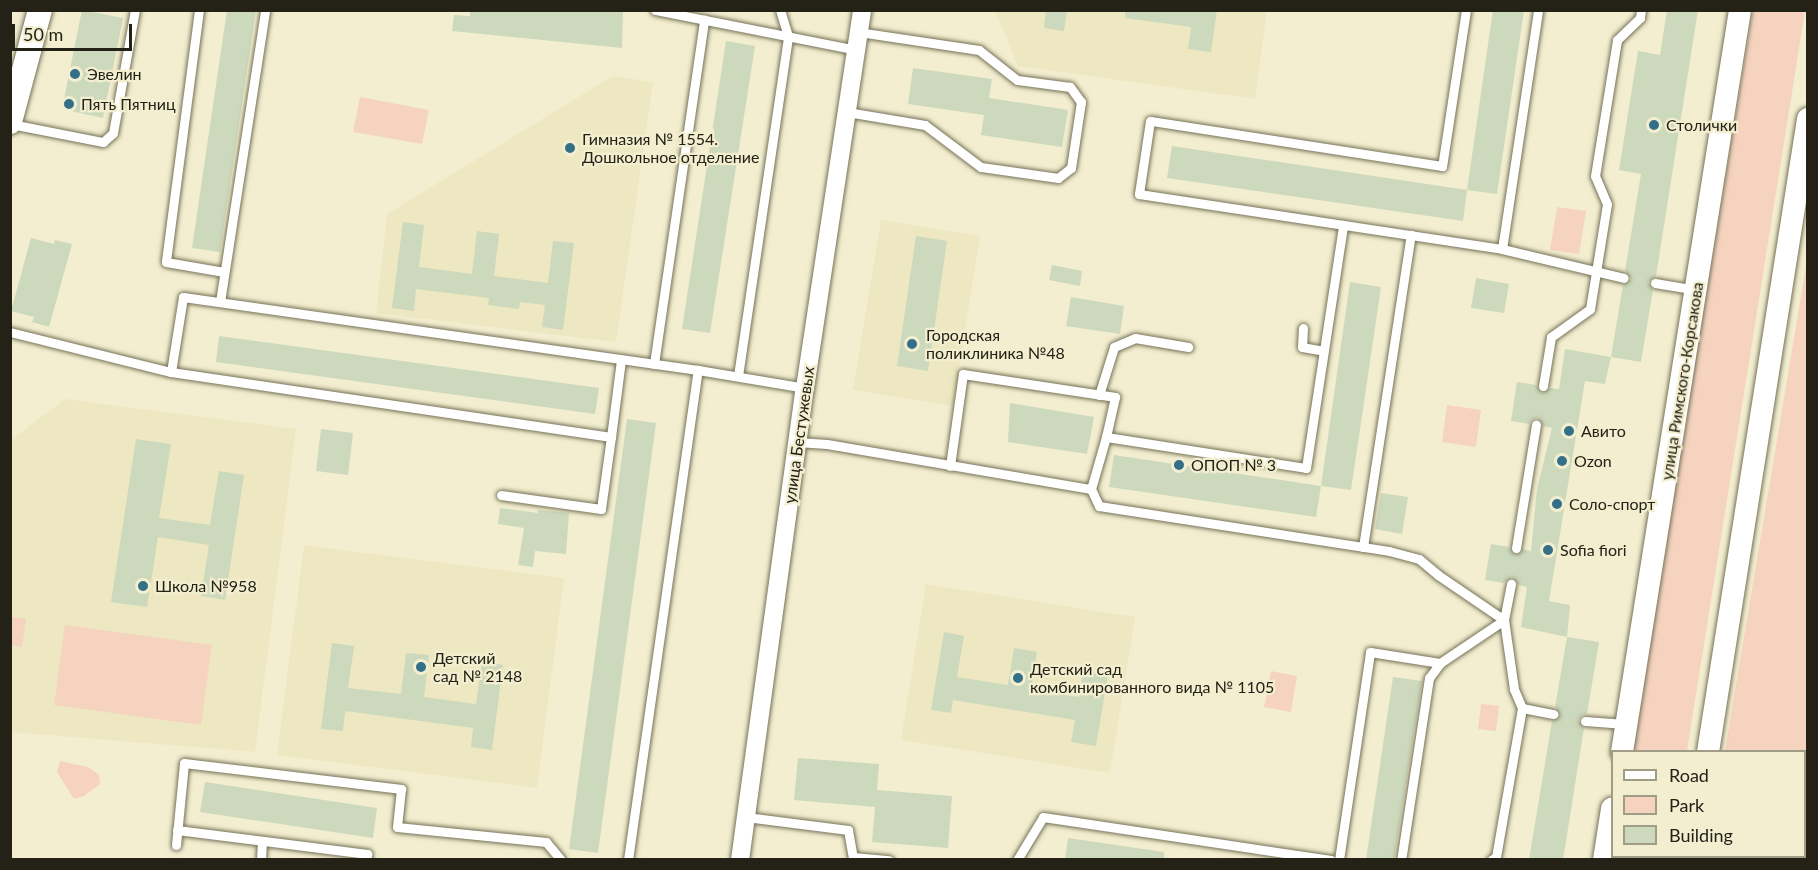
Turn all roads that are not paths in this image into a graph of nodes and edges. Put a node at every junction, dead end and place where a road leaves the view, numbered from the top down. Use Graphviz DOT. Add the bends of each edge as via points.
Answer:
graph roads {
  1 [pos="40,10"];
  2 [pos="135,10"];
  3 [pos="199,10"];
  4 [pos="265,10"];
  5 [pos="655,10"];
  6 [pos="780,10"];
  7 [pos="862,10"];
  8 [pos="1466,10"];
  9 [pos="1538,10"];
  10 [pos="1641,10"];
  11 [pos="1740,10"];
  12 [pos="704,20"];
  13 [pos="788,36"];
  14 [pos="858,41"];
  15 [pos="847,112"];
  16 [pos="1808,119"];
  17 [pos="10,123"];
  18 [pos="1343,225"];
  19 [pos="1411,235"];
  20 [pos="1502,249"];
  21 [pos="224,273"];
  22 [pos="1597,273"];
  23 [pos="1624,278"];
  24 [pos="1655,283"];
  25 [pos="1697,290"];
  26 [pos="220,302"];
  27 [pos="1303,328"];
  28 [pos="10,333"];
  29 [pos="1188,347"];
  30 [pos="1324,351"];
  31 [pos="621,360"];
  32 [pos="654,364"];
  33 [pos="698,370"];
  34 [pos="171,372"];
  35 [pos="738,376"];
  36 [pos="1542,386"];
  37 [pos="805,388"];
  38 [pos="1099,395"];
  39 [pos="1536,425"];
  40 [pos="611,436"];
  41 [pos="1106,437"];
  42 [pos="797,442"];
  43 [pos="950,465"];
  44 [pos="1091,489"];
  45 [pos="501,495"];
  46 [pos="1363,547"];
  47 [pos="1516,548"];
  48 [pos="1510,584"];
  49 [pos="1504,620"];
  50 [pos="1440,663"];
  51 [pos="1522,708"];
  52 [pos="1554,714"];
  53 [pos="1586,722"];
  54 [pos="1626,724"];
  55 [pos="1622,750"];
  56 [pos="1708,750"];
  57 [pos="1611,815"];
  58 [pos="747,818"];
  59 [pos="177,830"];
  60 [pos="262,841"];
  61 [pos="176,845"];
  62 [pos="261,860"];
  63 [pos="366,860"];
  64 [pos="561,860"];
  65 [pos="628,860"];
  66 [pos="740,860"];
  67 [pos="889,860"];
  68 [pos="1017,860"];
  69 [pos="1331,860"];
  70 [pos="1340,860"];
  71 [pos="1401,860"];
  72 [pos="1491,860"];
  73 [pos="1604,860"];
  1 -- 17 [label="main road"];
  2 -- 17 [label="lane" via="113,133 103,142"];
  3 -- 21 [label="lane" via="166,262"];
  4 -- 21 [label="lane"];
  5 -- 12 [label="lane"];
  6 -- 13 [label="lane"];
  7 -- 14 [label="street, улица Бестужевых"];
  8 -- 18 [label="lane" via="1442,166 1149,121 1139,194"];
  9 -- 20 [label="lane"];
  10 -- 22 [label="lane" via="1640,18 1617,40 1595,176 1607,204"];
  11 -- 25 [label="street, улица Римского-Корсакова"];
  12 -- 13 [label="lane"];
  12 -- 32 [label="lane"];
  13 -- 14 [label="lane"];
  13 -- 35 [label="lane"];
  14 -- 15 [label="street, улица Бестужевых"];
  14 -- 15 [label="lane" via="980,50 1017,80 1070,87 1081,102 1071,168 1058,178 981,167 925,125"];
  15 -- 37 [label="street, улица Бестужевых"];
  16 -- 56 [label="street"];
  18 -- 19 [label="lane"];
  18 -- 30 [label="lane"];
  19 -- 20 [label="lane"];
  19 -- 46 [label="lane"];
  20 -- 22 [label="lane"];
  21 -- 26 [label="lane"];
  22 -- 23 [label="lane"];
  22 -- 36 [label="lane" via="1590,309 1551,337"];
  24 -- 25 [label="lane"];
  25 -- 54 [label="street, улица Римского-Корсакова"];
  26 -- 31 [label="lane"];
  26 -- 34 [label="lane" via="183,297"];
  27 -- 30 [label="lane" via="1302,347"];
  28 -- 34 [label="lane"];
  29 -- 38 [label="lane" via="1135,338 1114,347"];
  30 -- 41 [label="lane" via="1306,468"];
  31 -- 32 [label="lane"];
  31 -- 40 [label="lane"];
  32 -- 33 [label="lane"];
  33 -- 35 [label="lane"];
  33 -- 65 [label="lane"];
  34 -- 40 [label="lane"];
  35 -- 37 [label="lane"];
  37 -- 42 [label="street, улица Бестужевых"];
  38 -- 41 [label="lane" via="1114,397"];
  38 -- 43 [label="lane" via="963,374"];
  39 -- 47 [label="lane"];
  40 -- 45 [label="lane" via="601,509"];
  41 -- 44 [label="lane"];
  42 -- 43 [label="lane"];
  42 -- 58 [label="street, улица Бестужевых"];
  43 -- 44 [label="lane"];
  44 -- 46 [label="lane" via="1099,506"];
  46 -- 49 [label="lane" via="1419,559"];
  48 -- 49 [label="lane"];
  49 -- 50 [label="lane"];
  49 -- 51 [label="lane" via="1514,689"];
  50 -- 70 [label="lane" via="1370,652"];
  50 -- 71 [label="lane" via="1429,678"];
  51 -- 52 [label="lane"];
  51 -- 72 [label="lane" via="1496,856"];
  53 -- 54 [label="lane"];
  54 -- 55 [label="street, улица Римского-Корсакова"];
  57 -- 73 [label="street"];
  58 -- 66 [label="street, улица Бестужевых"];
  58 -- 67 [label="lane" via="848,830 853,857"];
  59 -- 60 [label="lane"];
  59 -- 61 [label="lane"];
  59 -- 64 [label="lane" via="184,763 401,789 398,827 546,842"];
  60 -- 62 [label="lane"];
  60 -- 63 [label="lane" via="367,854"];
  68 -- 69 [label="lane" via="1043,817"];
}
